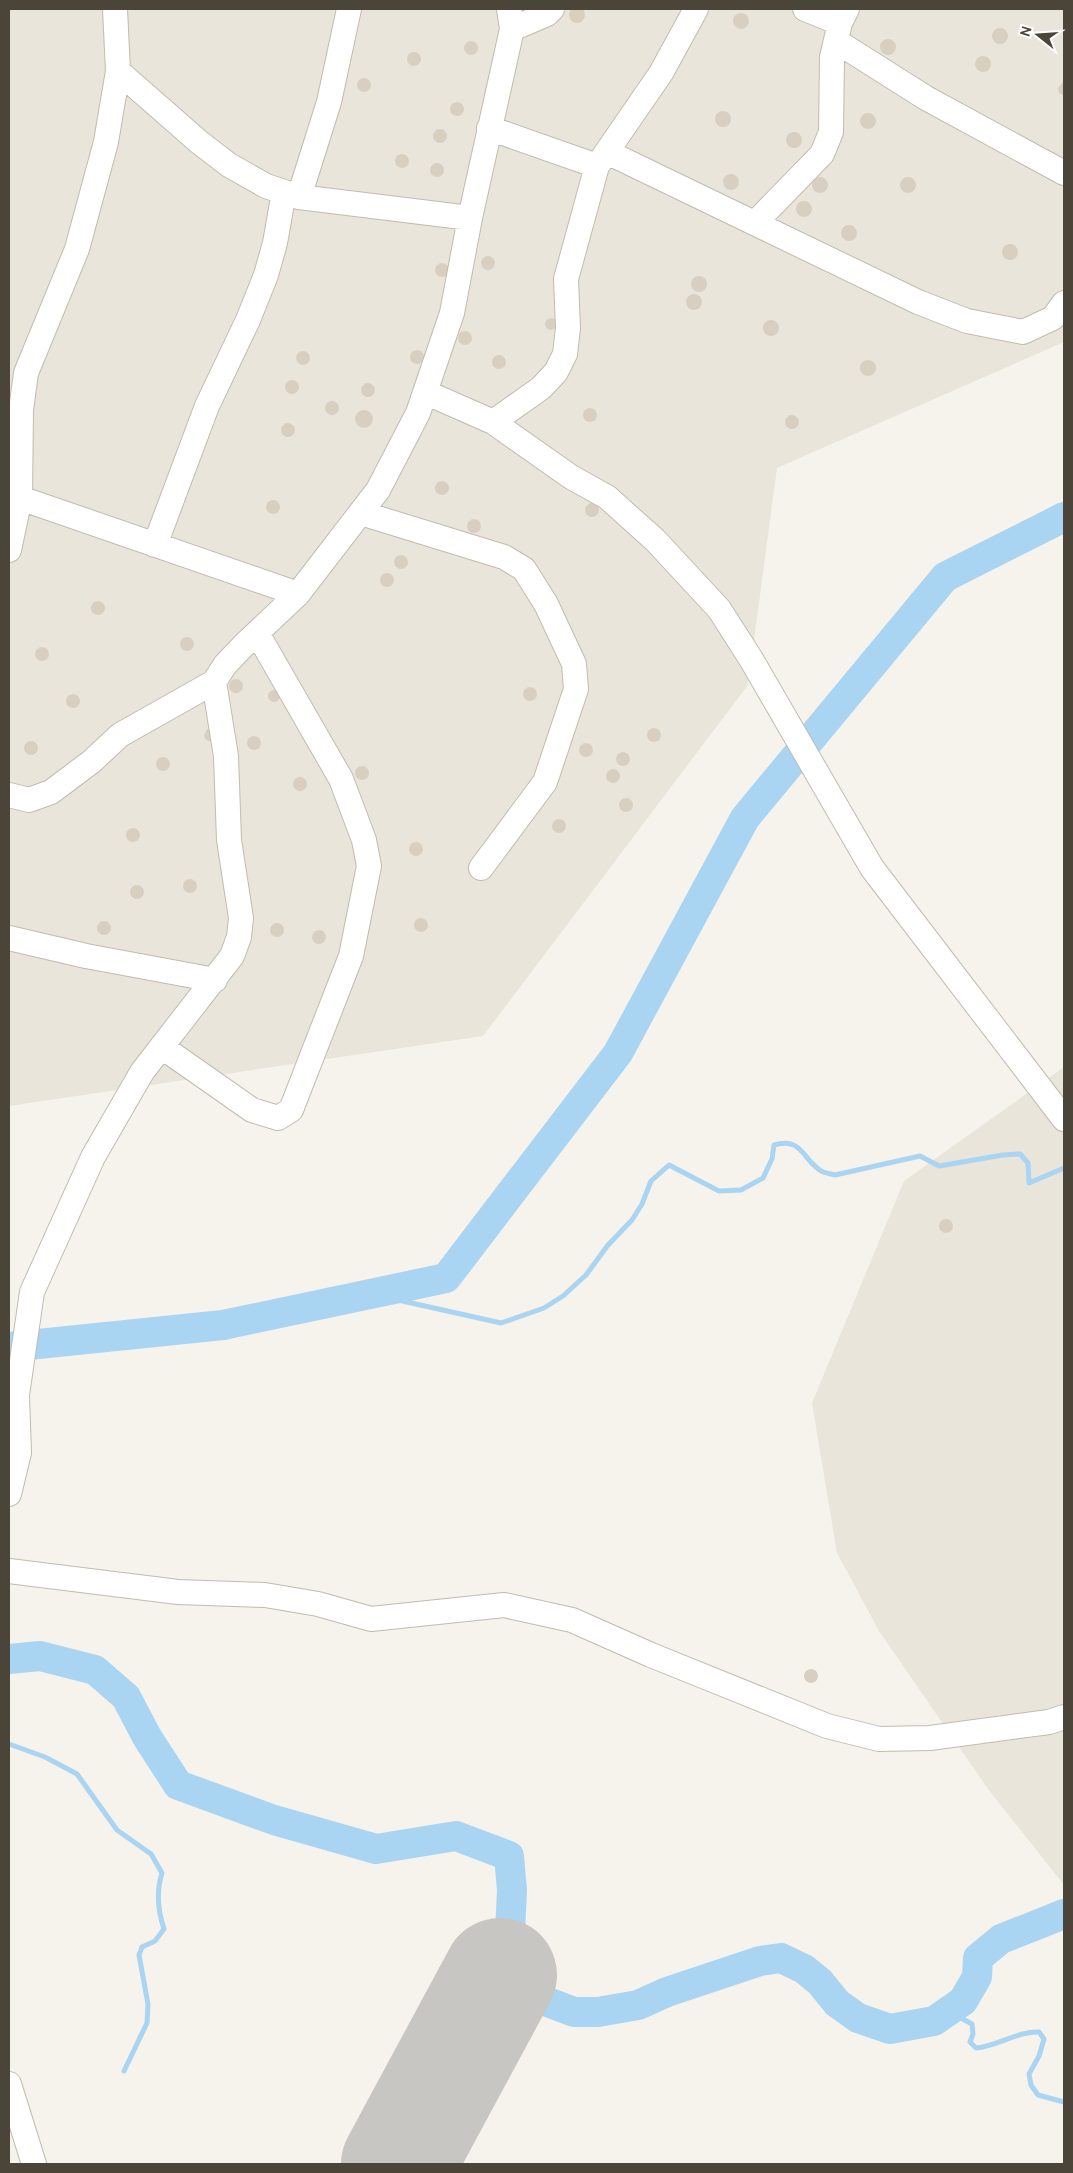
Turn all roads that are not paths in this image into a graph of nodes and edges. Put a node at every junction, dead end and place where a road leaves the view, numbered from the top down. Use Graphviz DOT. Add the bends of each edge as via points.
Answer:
graph roads {
  1 [pos="115,9"];
  2 [pos="349,9"];
  3 [pos="552,9"];
  4 [pos="696,9"];
  5 [pos="805,9"];
  6 [pos="510,19"];
  7 [pos="841,24"];
  8 [pos="118,71"];
  9 [pos="489,128"];
  10 [pos="602,159"];
  11 [pos="1064,172"];
  12 [pos="292,195"];
  13 [pos="470,218"];
  14 [pos="755,223"];
  15 [pos="1064,303"];
  16 [pos="425,392"];
  17 [pos="493,422"];
  18 [pos="16,482"];
  19 [pos="361,513"];
  20 [pos="154,545"];
  21 [pos="9,550"];
  22 [pos="298,594"];
  23 [pos="257,633"];
  24 [pos="214,682"];
  25 [pos="9,795"];
  26 [pos="481,868"];
  27 [pos="9,938"];
  28 [pos="215,980"];
  29 [pos="162,1047"];
  30 [pos="1064,1119"];
  31 [pos="9,1494"];
  32 [pos="9,1571"];
  33 [pos="1064,1717"];
  34 [pos="9,2084"];
  35 [pos="34,2164"];
  1 -- 8 [label="street"];
  2 -- 12 [label="street" via="329,102"];
  3 -- 6 [label="street" via="547,14"];
  4 -- 10 [label="street" via="662,73"];
  5 -- 7 [label="street"];
  6 -- 9 [label="street"];
  7 -- 11 [label="street" via="926,98"];
  7 -- 14 [label="street" via="832,57 831,132 822,154"];
  8 -- 12 [label="street" via="199,142 266,186"];
  8 -- 18 [label="street" via="106,142 77,249 26,373"];
  9 -- 10 [label="street"];
  9 -- 13 [label="street"];
  10 -- 14 [label="street"];
  10 -- 17 [label="street" via="566,279 568,328 565,354 556,372 541,388"];
  12 -- 13 [label="street"];
  12 -- 20 [label="street" via="266,275 207,406"];
  13 -- 16 [label="street" via="452,314"];
  14 -- 15 [label="street" via="918,302 966,321 1023,332 1053,318"];
  16 -- 17 [label="street"];
  16 -- 19 [label="street" via="418,413 378,490"];
  17 -- 30 [label="street" via="563,472 607,497 655,540 719,609 872,868"];
  18 -- 20 [label="street"];
  18 -- 21 [label="street"];
  19 -- 22 [label="street"];
  19 -- 26 [label="street" via="504,557 524,569 546,604 574,664 576,689 545,782"];
  20 -- 22 [label="street"];
  22 -- 23 [label="street"];
  23 -- 24 [label="street" via="225,665"];
  23 -- 29 [label="street" via="341,779 364,840 369,866 352,948 291,1110 278,1118 252,1110"];
  24 -- 25 [label="street" via="120,735 51,792 29,800"];
  24 -- 28 [label="street" via="226,756 229,840 241,918 232,956"];
  27 -- 28 [label="street"];
  28 -- 29 [label="street"];
  29 -- 31 [label="street" via="142,1072 93,1157 32,1292 17,1395 19,1454"];
  32 -- 33 [label="street" via="178,1592 265,1595 318,1604 371,1619 504,1605 572,1620 827,1726 879,1739 930,1738 1049,1722"];
  34 -- 35 [label="street"];
}
